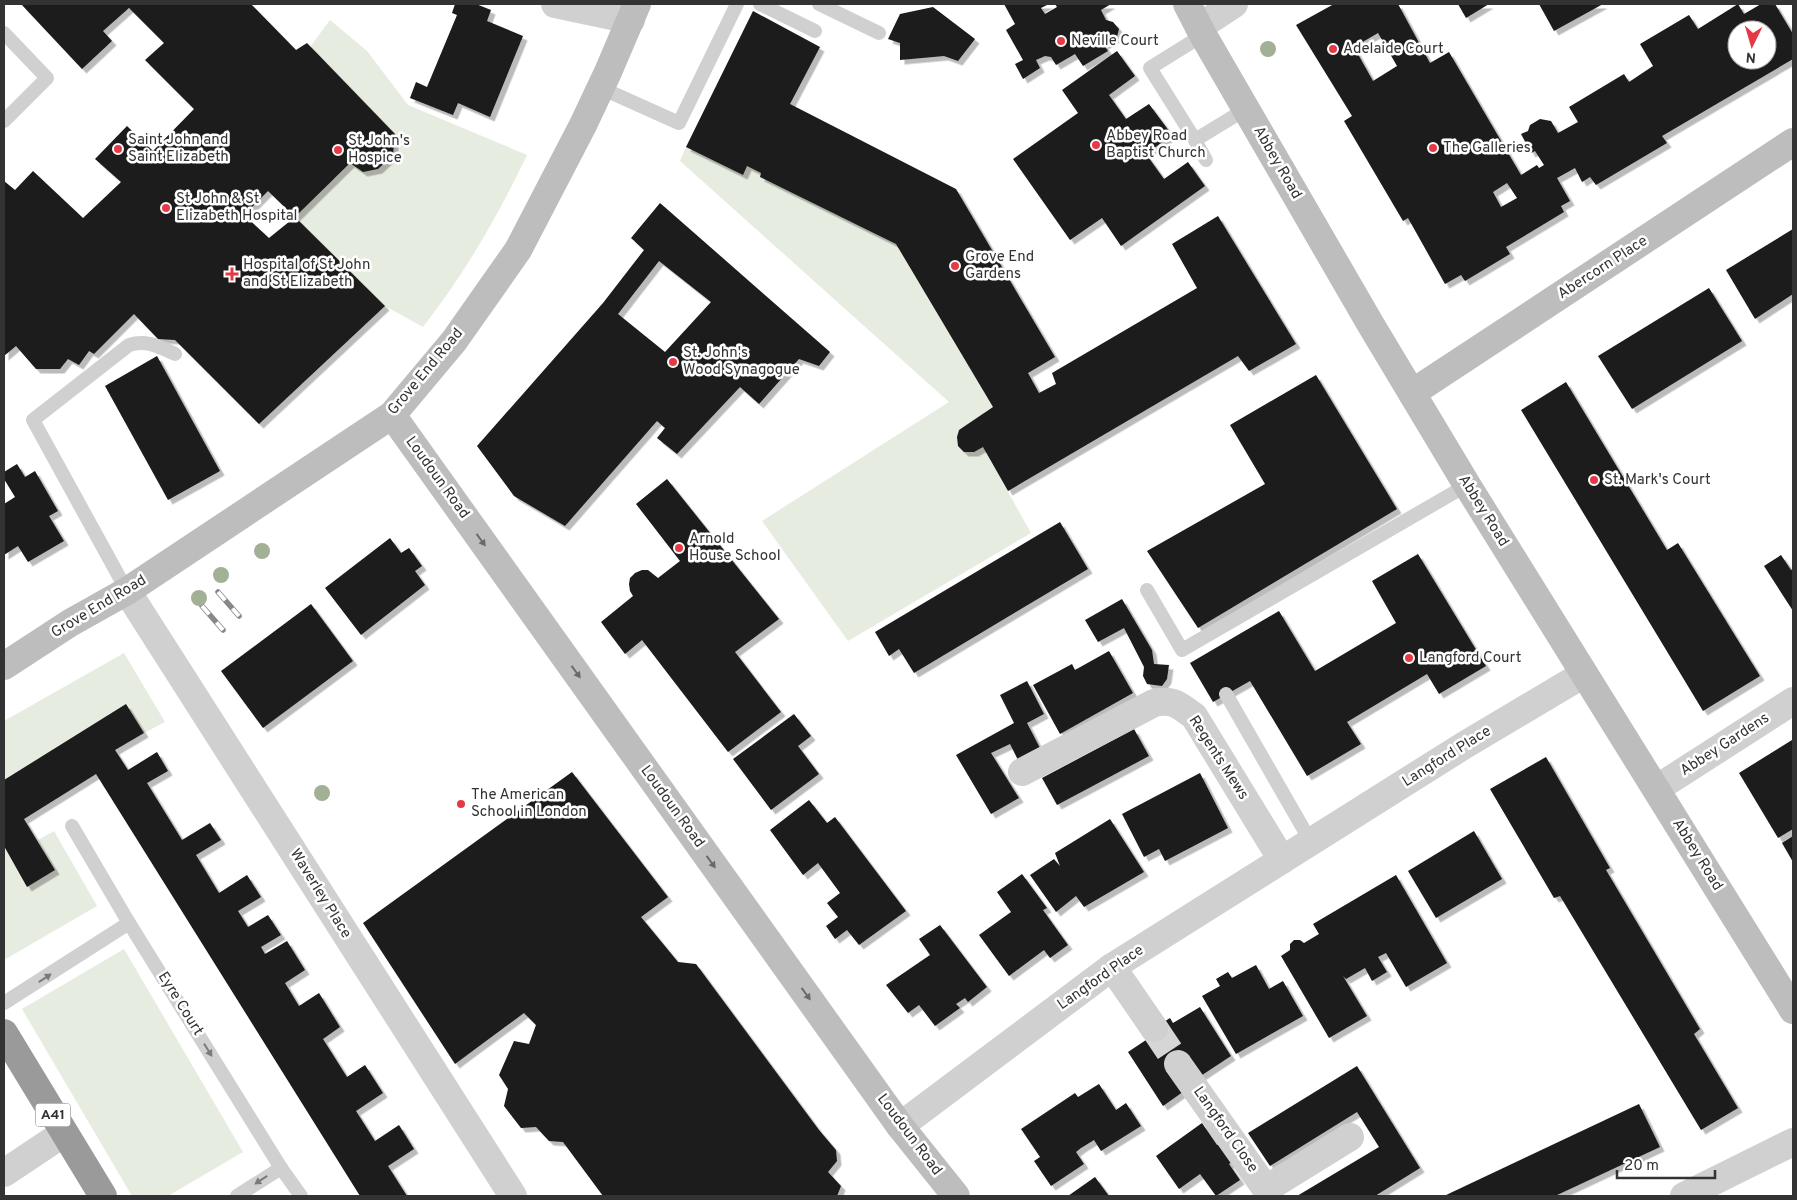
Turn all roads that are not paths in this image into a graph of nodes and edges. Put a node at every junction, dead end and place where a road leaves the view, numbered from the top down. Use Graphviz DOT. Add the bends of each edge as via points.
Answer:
graph roads {
  1 [pos="555,4"];
  2 [pos="737,4"];
  3 [pos="760,4"];
  4 [pos="819,4"];
  5 [pos="1234,4"];
  6 [pos="634,12"];
  7 [pos="1196,22"];
  8 [pos="816,31"];
  9 [pos="4,33"];
  10 [pos="879,33"];
  11 [pos="601,88"];
  12 [pos="1246,109"];
  13 [pos="4,121"];
  14 [pos="1195,140"];
  15 [pos="1793,142"];
  16 [pos="1206,160"];
  17 [pos="175,354"];
  18 [pos="1412,394"];
  19 [pos="392,415"];
  20 [pos="1467,485"];
  21 [pos="1147,590"];
  22 [pos="127,592"];
  23 [pos="4,666"];
  24 [pos="1584,674"];
  25 [pos="1226,694"];
  26 [pos="1793,701"];
  27 [pos="1022,772"];
  28 [pos="1656,789"];
  29 [pos="72,826"];
  30 [pos="1311,842"];
  31 [pos="1282,860"];
  32 [pos="129,923"];
  33 [pos="1112,967"];
  34 [pos="4,1004"];
  35 [pos="1793,1010"];
  36 [pos="1154,1028"];
  37 [pos="4,1033"];
  38 [pos="1178,1064"];
  39 [pos="900,1126"];
  40 [pos="64,1134"];
  41 [pos="1350,1137"];
  42 [pos="1793,1142"];
  43 [pos="281,1168"];
  44 [pos="4,1173"];
  45 [pos="103,1196"];
  46 [pos="237,1196"];
  47 [pos="301,1196"];
  48 [pos="513,1196"];
  49 [pos="956,1196"];
  50 [pos="1684,1196"];
  1 -- 6 [label="street"];
  2 -- 11 [label="lane" via="679,123"];
  3 -- 8 [label="lane"];
  4 -- 10 [label="lane"];
  5 -- 7 [label="street"];
  6 -- 11 [label="street, Grove End Road"];
  7 -- 12 [label="street, Abbey Road"];
  7 -- 14 [label="lane" via="1150,68"];
  9 -- 13 [label="lane" via="48,78"];
  11 -- 19 [label="street, Grove End Road" via="518,250 454,341"];
  12 -- 14 [label="lane"];
  12 -- 18 [label="street, Abbey Road"];
  14 -- 16 [label="lane"];
  15 -- 18 [label="street, Abercorn Place"];
  17 -- 22 [label="lane" via="151,344 139,342 129,345 33,420"];
  18 -- 20 [label="street, Abbey Road"];
  19 -- 22 [label="street, Grove End Road"];
  19 -- 39 [label="street, Loudoun Road, one-way"];
  20 -- 21 [label="lane" via="1182,650"];
  20 -- 24 [label="street, Abbey Road"];
  22 -- 23 [label="street, Grove End Road" via="70,623"];
  22 -- 48 [label="street, Waverley Place"];
  24 -- 28 [label="street, Abbey Road"];
  24 -- 30 [label="street, Langford Place"];
  25 -- 30 [label="lane"];
  26 -- 28 [label="street, Abbey Gardens"];
  27 -- 31 [label="street, Regents Mews" via="1154,703 1168,700 1194,716"];
  28 -- 35 [label="street, Abbey Road"];
  29 -- 32 [label="lane, Eyre Court"];
  30 -- 31 [label="street, Langford Place"];
  31 -- 33 [label="street, Langford Place"];
  34 -- 32 [label="lane, one-way"];
  32 -- 43 [label="lane, Eyre Court, one-way"];
  33 -- 36 [label="street"];
  33 -- 39 [label="street, Langford Place"];
  37 -- 40 [label="highway, A41"];
  38 -- 41 [label="street, Langford Close" via="1266,1188"];
  39 -- 49 [label="street, Loudoun Road"];
  40 -- 44 [label="street"];
  40 -- 45 [label="highway, A41"];
  42 -- 50 [label="street"];
  43 -- 46 [label="lane, one-way"];
  43 -- 47 [label="lane, Eyre Court"];
}
